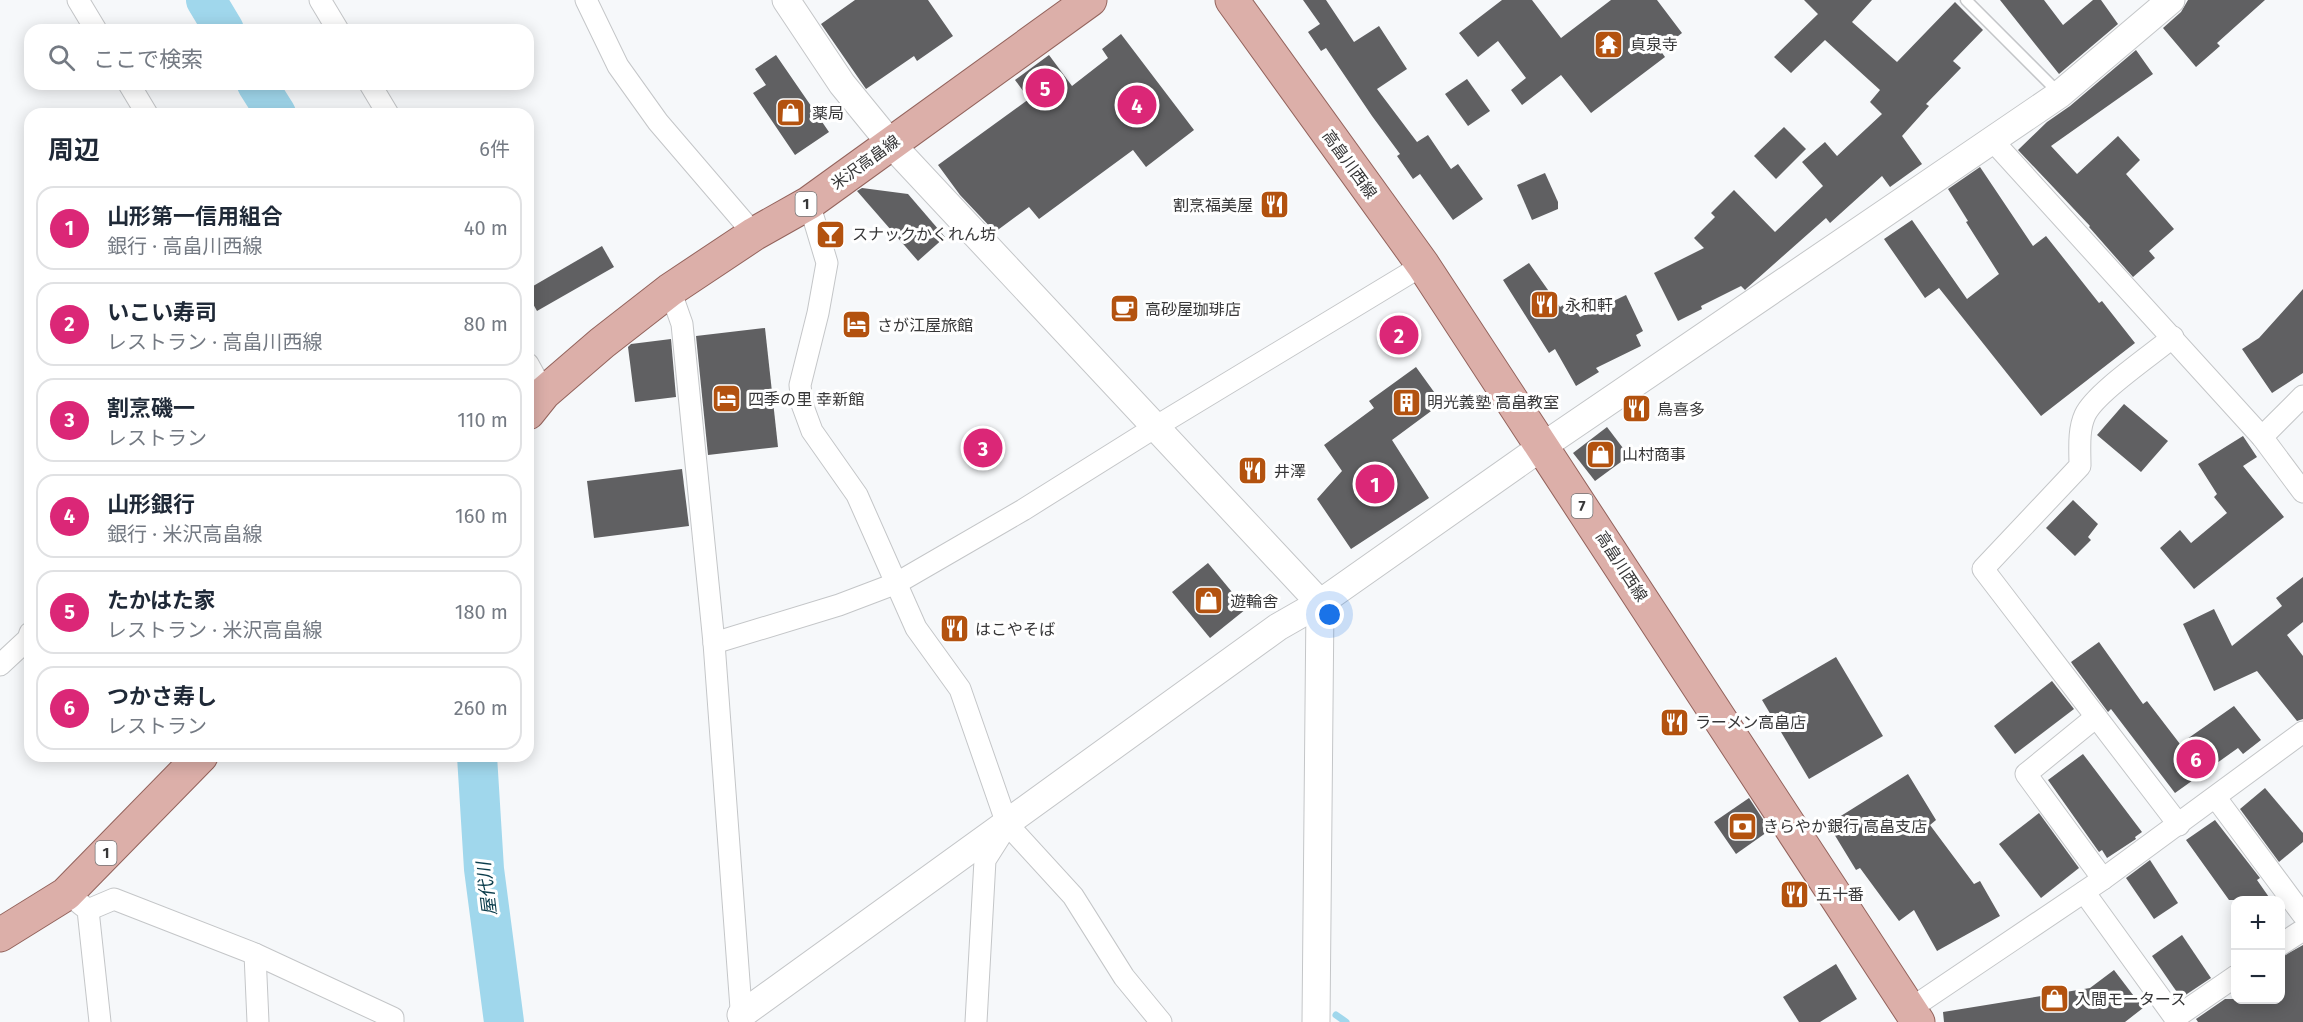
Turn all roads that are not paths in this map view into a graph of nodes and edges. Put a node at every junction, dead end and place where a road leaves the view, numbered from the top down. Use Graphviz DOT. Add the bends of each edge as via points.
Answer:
graph roads {
  1 [pos="78,0"];
  2 [pos="320,0"];
  3 [pos="586,0"];
  4 [pos="786,0"];
  5 [pos="1090,0"];
  6 [pos="1232,0"];
  7 [pos="1966,0"];
  8 [pos="2171,0"];
  9 [pos="92,24"];
  10 [pos="334,24"];
  11 [pos="133,90"];
  12 [pos="374,90"];
  13 [pos="2060,94"];
  14 [pos="143,108"];
  15 [pos="384,108"];
  16 [pos="1992,140"];
  17 [pos="891,144"];
  18 [pos="809,203"];
  19 [pos="754,234"];
  20 [pos="1423,265"];
  21 [pos="670,290"];
  22 [pos="2173,338"];
  23 [pos="2303,396"];
  24 [pos="536,403"];
  25 [pos="1157,426"];
  26 [pos="2262,437"];
  27 [pos="1543,446"];
  28 [pos="2303,492"];
  29 [pos="897,583"];
  30 [pos="1320,603"];
  31 [pos="24,643"];
  32 [pos="714,643"];
  33 [pos="0,665"];
  34 [pos="2096,717"];
  35 [pos="2303,732"];
  36 [pos="196,762"];
  37 [pos="2216,798"];
  38 [pos="1008,824"];
  39 [pos="2179,825"];
  40 [pos="2103,879"];
  41 [pos="2084,892"];
  42 [pos="77,902"];
  43 [pos="2303,915"];
  44 [pos="2303,930"];
  45 [pos="0,935"];
  46 [pos="2285,942"];
  47 [pos="255,954"];
  48 [pos="2231,979"];
  49 [pos="1914,1016"];
  50 [pos="741,1018"];
  51 [pos="100,1022"];
  52 [pos="258,1022"];
  53 [pos="393,1022"];
  54 [pos="976,1022"];
  55 [pos="1161,1022"];
  56 [pos="1316,1022"];
  1 -- 9 [label="street"];
  2 -- 10 [label="street"];
  3 -- 19 [label="street" via="618,66 658,122"];
  4 -- 17 [label="street" via="842,84"];
  5 -- 17 [label="main road, 米沢高畠線 / 1"];
  6 -- 20 [label="main road, 高畠川西線 / 7"];
  7 -- 13 [label="lane"];
  8 -- 13 [label="street"];
  11 -- 14 [label="street"];
  12 -- 15 [label="street"];
  13 -- 16 [label="street"];
  16 -- 22 [label="street"];
  16 -- 27 [label="street"];
  17 -- 18 [label="main road, 米沢高畠線 / 1"];
  17 -- 25 [label="street"];
  18 -- 19 [label="main road, 米沢高畠線 / 1"];
  18 -- 29 [label="street" via="826,263 800,385 802,404 812,431 857,495"];
  19 -- 21 [label="main road, 米沢高畠線 / 1"];
  20 -- 25 [label="street"];
  20 -- 27 [label="main road, 高畠川西線 / 7"];
  21 -- 24 [label="main road, 米沢高畠線 / 1" via="602,343"];
  21 -- 32 [label="street" via="682,324"];
  22 -- 26 [label="street"];
  22 -- 34 [label="street" via="2108,388 2085,414 2080,466 1983,569"];
  23 -- 26 [label="street"];
  25 -- 29 [label="street"];
  25 -- 30 [label="street"];
  26 -- 28 [label="street"];
  27 -- 30 [label="street"];
  27 -- 49 [label="main road, 高畠川西線 / 7"];
  29 -- 32 [label="street"];
  29 -- 38 [label="street" via="916,628 960,689"];
  30 -- 38 [label="street" via="1278,627"];
  30 -- 56 [label="street"];
  31 -- 33 [label="street"];
  32 -- 50 [label="street"];
  34 -- 39 [label="street"];
  34 -- 40 [label="street" via="2026,774"];
  35 -- 37 [label="street"];
  36 -- 42 [label="main road, 1"];
  37 -- 39 [label="street"];
  37 -- 43 [label="street"];
  38 -- 50 [label="street"];
  38 -- 54 [label="street" via="985,860"];
  38 -- 55 [label="street" via="1073,896 1124,977"];
  39 -- 40 [label="street"];
  40 -- 41 [label="street"];
  41 -- 48 [label="street" via="2175,1018"];
  41 -- 49 [label="street"];
  42 -- 45 [label="main road, 1"];
  42 -- 47 [label="street" via="114,899"];
  42 -- 51 [label="street"];
  44 -- 46 [label="street"];
  47 -- 52 [label="street"];
  47 -- 53 [label="street" via="393,1018"];
}
